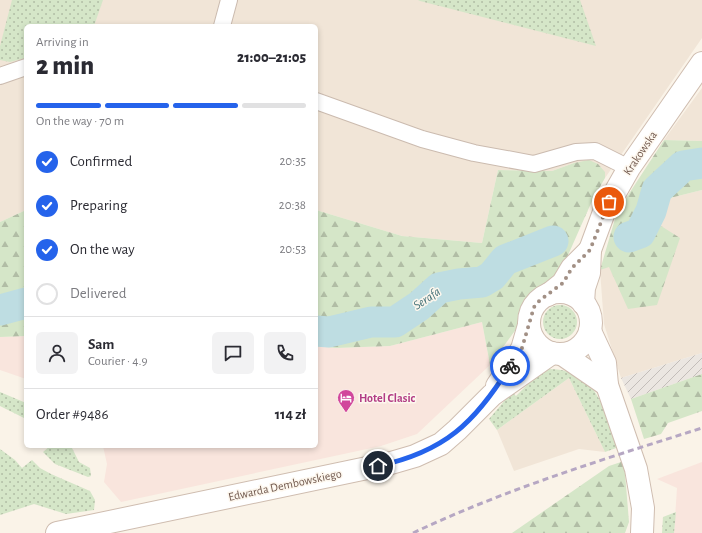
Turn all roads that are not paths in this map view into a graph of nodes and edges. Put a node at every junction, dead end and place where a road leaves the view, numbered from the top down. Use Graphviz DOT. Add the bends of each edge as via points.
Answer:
graph roads {
  1 [pos="229,0"];
  2 [pos="223,24"];
  3 [pos="702,63"];
  4 [pos="24,68"];
  5 [pos="0,76"];
  6 [pos="318,102"];
  7 [pos="629,168"];
  8 [pos="590,250"];
  9 [pos="548,295"];
  10 [pos="584,304"];
  11 [pos="529,325"];
  12 [pos="590,331"];
  13 [pos="557,354"];
  14 [pos="607,385"];
  15 [pos="492,395"];
  16 [pos="57,533"];
  17 [pos="642,533"];
  1 -- 2 [label="street"];
  3 -- 7 [label="main road, Krakowska"];
  4 -- 5 [label="street"];
  6 -- 7 [label="street" via="422,139 474,153 534,164 576,152 595,151"];
  7 -- 8 [label="main road, Krakowska" via="604,212"];
  8 -- 9 [label="main road, Krakowska" via="572,268 563,283"];
  8 -- 10 [label="main road, Krakowska"];
  9 -- 10 [label="main road" via="567,293"];
  9 -- 11 [label="main road" via="534,307"];
  10 -- 12 [label="main road" via="588,312"];
  11 -- 13 [label="main road" via="536,343"];
  11 -- 15 [label="main road, Edwarda Dembowskiego" via="522,348"];
  12 -- 13 [label="main road" via="579,347 571,352"];
  12 -- 14 [label="main road" via="605,363"];
  13 -- 14 [label="main road"];
  13 -- 15 [label="main road, Edwarda Dembowskiego"];
  14 -- 17 [label="main road" via="636,469 643,508"];
  15 -- 16 [label="main road, Edwarda Dembowskiego" via="449,438 415,456"];
}
